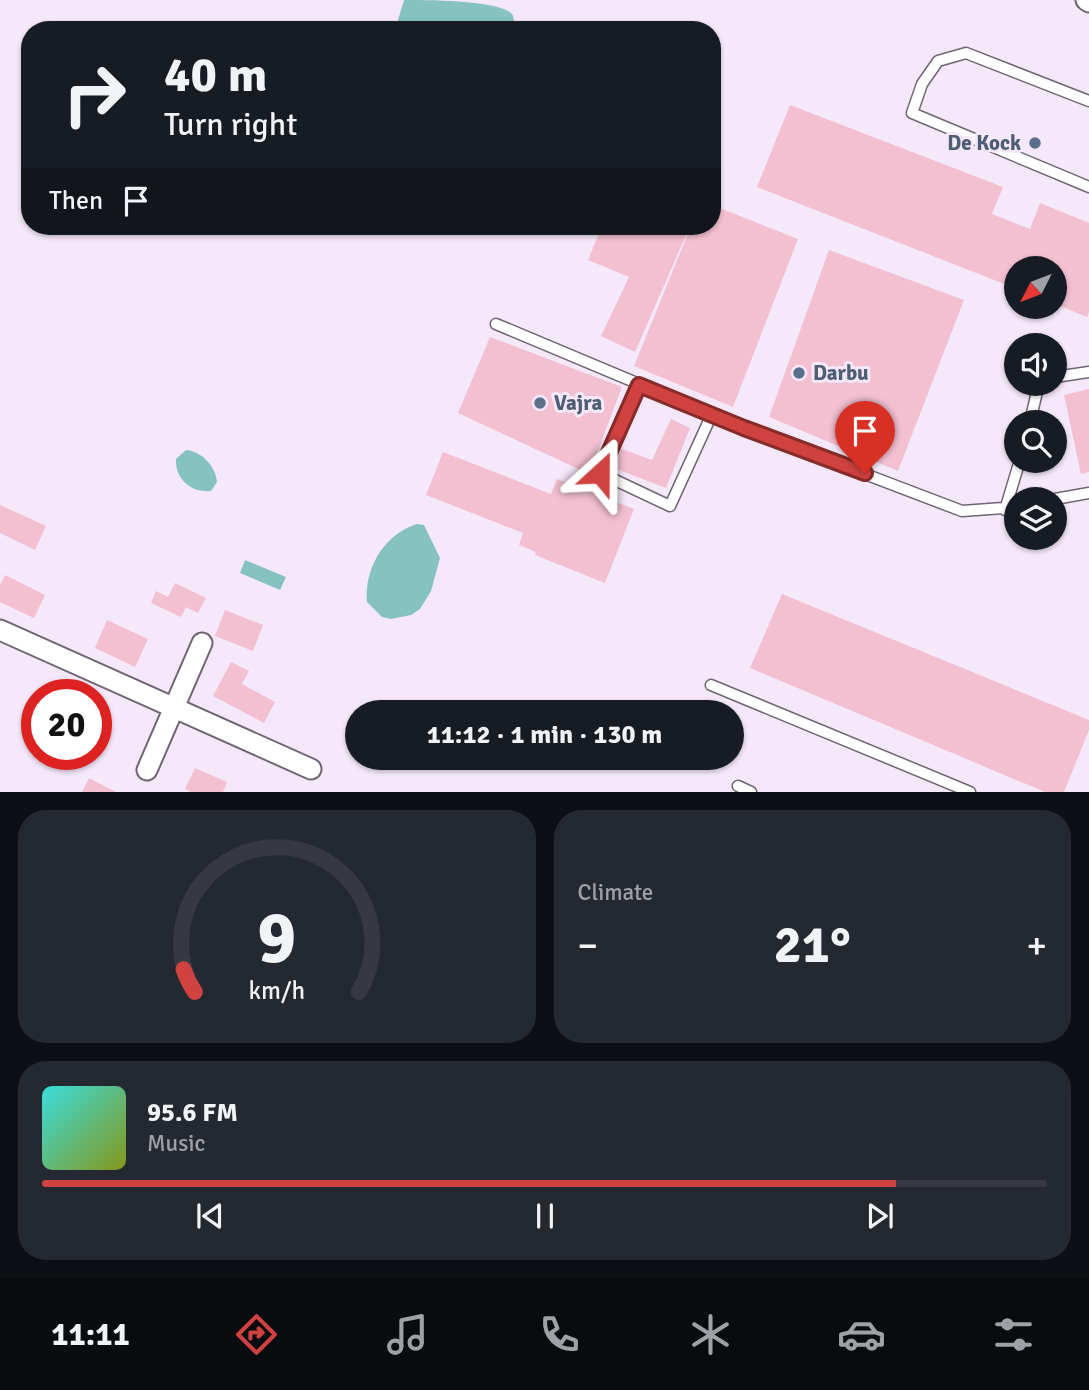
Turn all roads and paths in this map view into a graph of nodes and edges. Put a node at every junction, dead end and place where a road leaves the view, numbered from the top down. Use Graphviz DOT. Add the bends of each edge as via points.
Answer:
graph roads {
  1 [pos="1089,101"];
  2 [pos="1089,187"];
  3 [pos="496,324"];
  4 [pos="1089,372"];
  5 [pos="1067,375"];
  6 [pos="639,385"];
  7 [pos="712,414"];
  8 [pos="1089,493"];
  9 [pos="1067,497"];
  10 [pos="1004,510"];
  11 [pos="0,630"];
  12 [pos="202,643"];
  13 [pos="711,685"];
  14 [pos="174,707"];
  15 [pos="311,769"];
  16 [pos="147,770"];
  17 [pos="738,786"];
  18 [pos="751,792"];
  19 [pos="970,792"];
  1 -- 2 [label="lane" via="965,53 938,61 922,84 912,113"];
  3 -- 6 [label="lane"];
  4 -- 5 [label="lane"];
  6 -- 7 [label="lane"];
  6 -- 7 [label="lane" via="600,473 670,506"];
  7 -- 10 [label="lane" via="962,511"];
  8 -- 9 [label="lane"];
  11 -- 14 [label="street"];
  12 -- 14 [label="street"];
  13 -- 19 [label="lane"];
  14 -- 15 [label="street"];
  14 -- 16 [label="street"];
  17 -- 18 [label="lane"];
}
